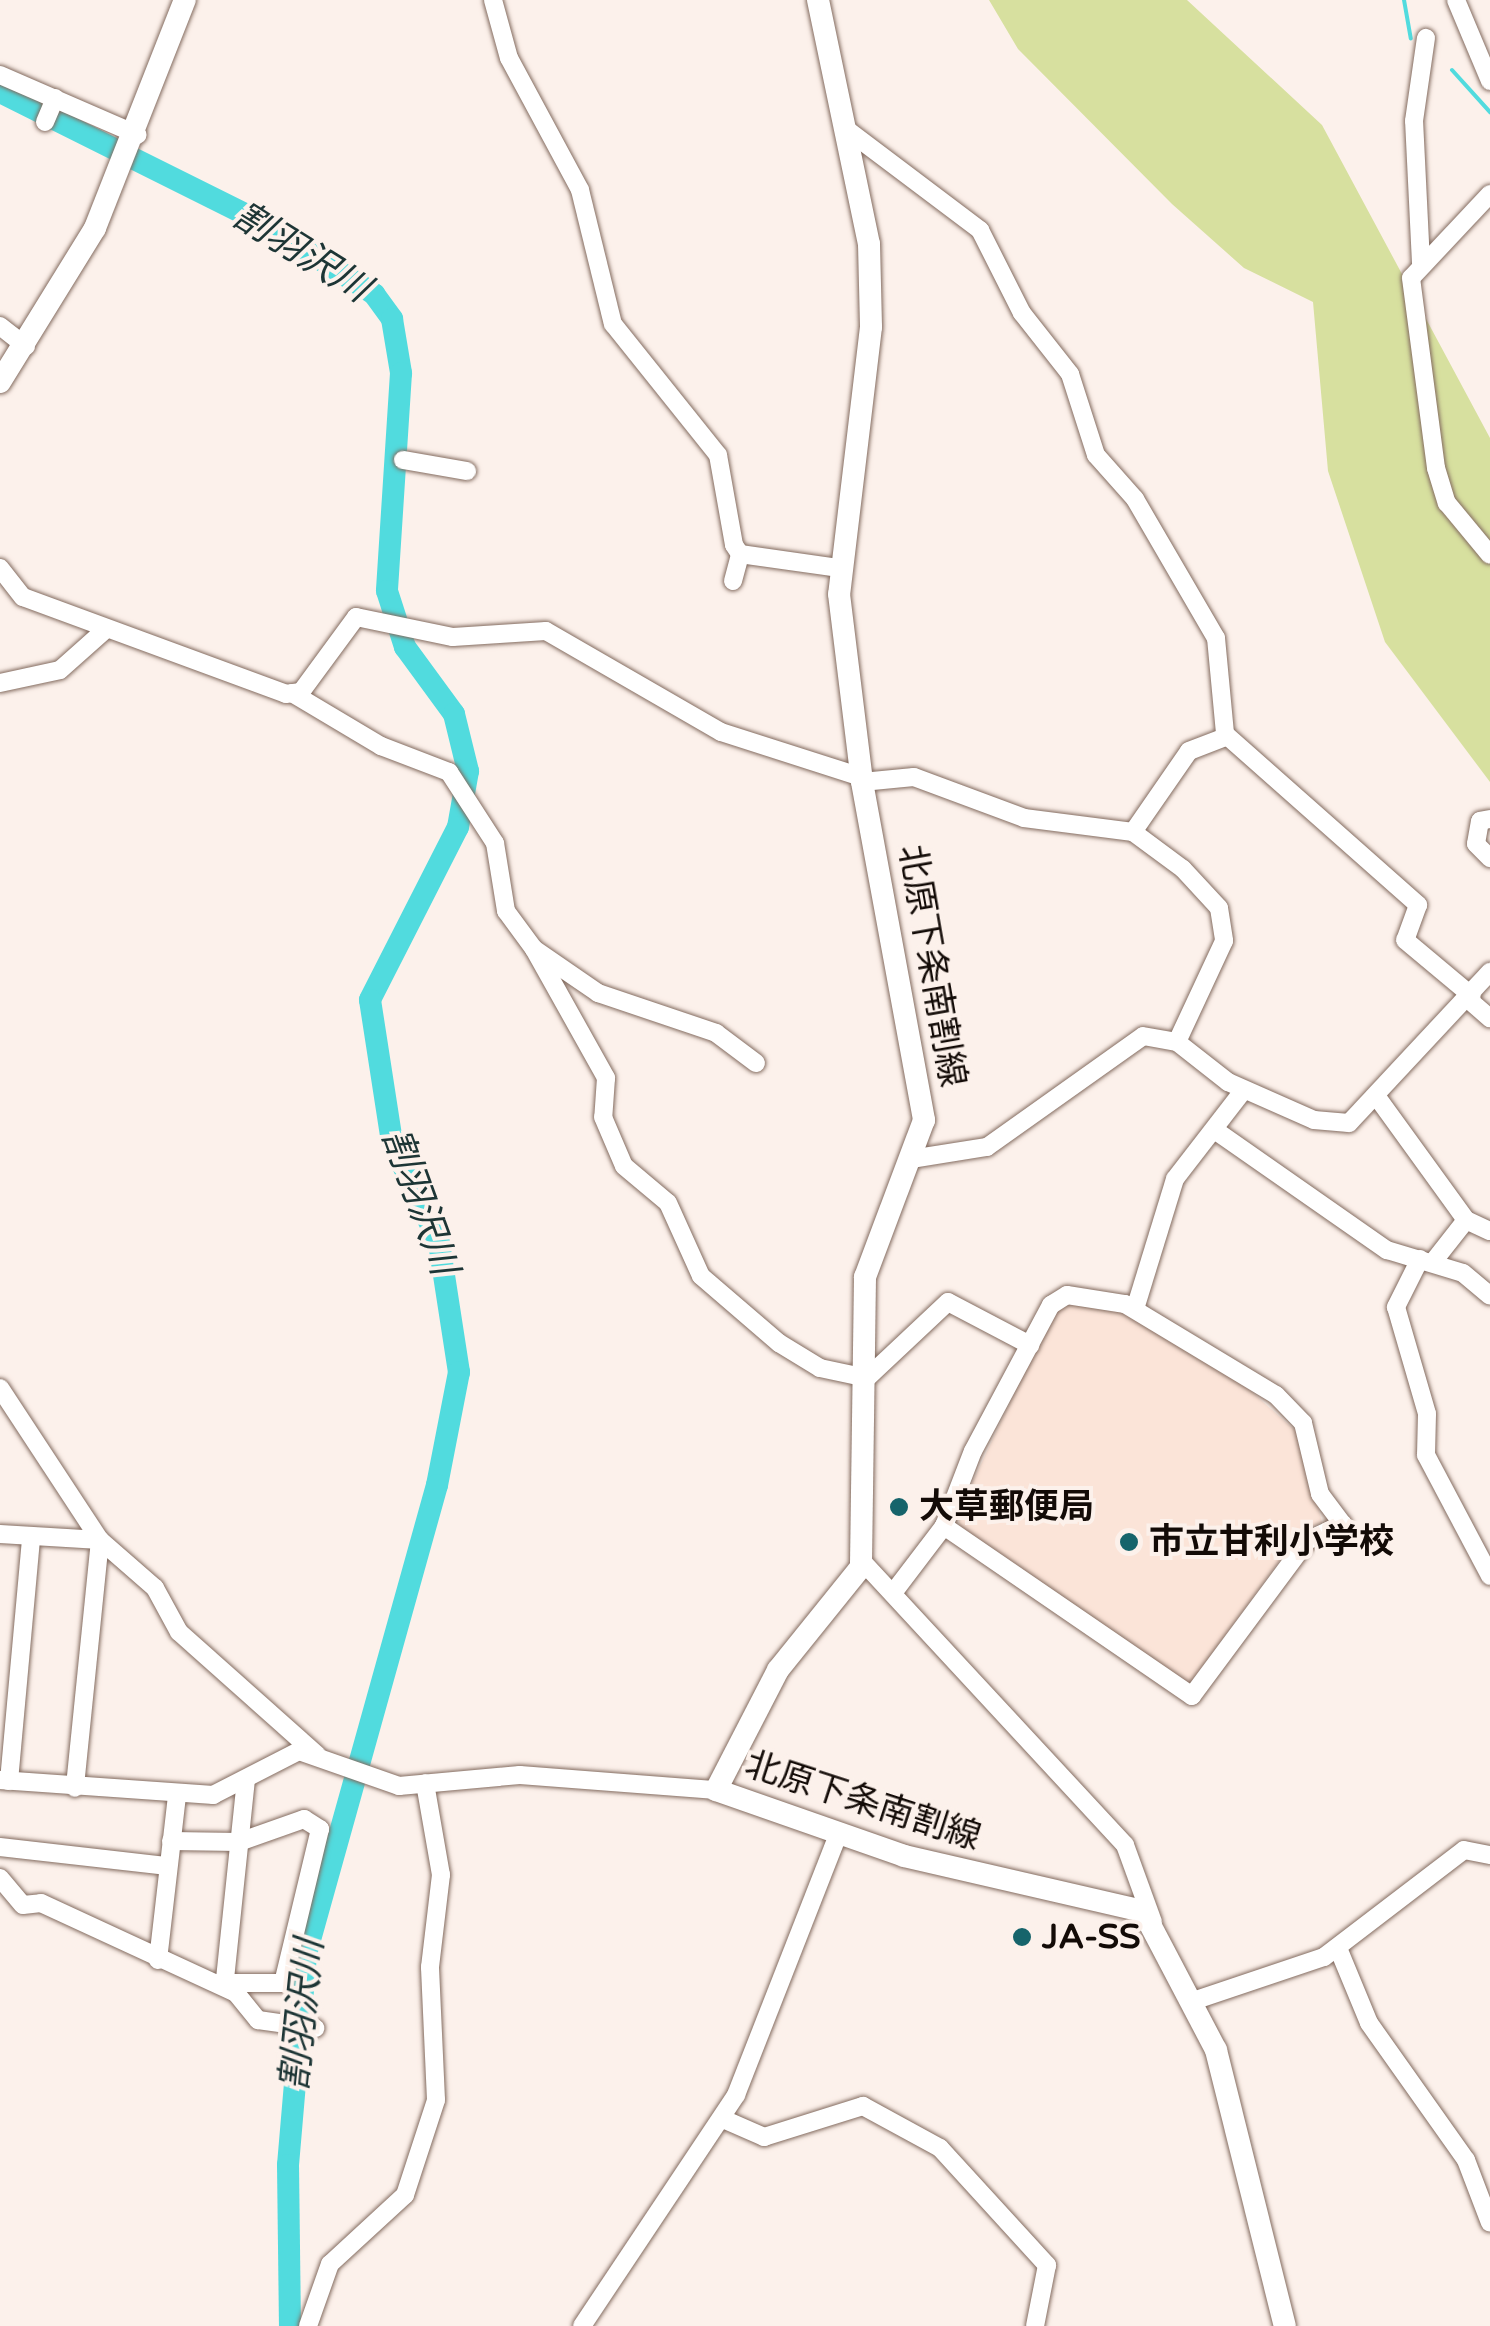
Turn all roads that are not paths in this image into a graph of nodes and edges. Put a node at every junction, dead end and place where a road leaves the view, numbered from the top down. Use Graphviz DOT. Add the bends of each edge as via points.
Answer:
graph roads {
  1 [pos="185,0"];
  2 [pos="493,0"];
  3 [pos="818,0"];
  4 [pos="1456,0"];
  5 [pos="1426,38"];
  6 [pos="0,75"];
  7 [pos="1490,81"];
  8 [pos="53,101"];
  9 [pos="45,122"];
  10 [pos="846,129"];
  11 [pos="132,148"];
  12 [pos="1490,194"];
  13 [pos="1421,263"];
  14 [pos="0,326"];
  15 [pos="26,346"];
  16 [pos="0,382"];
  17 [pos="403,460"];
  18 [pos="467,470"];
  19 [pos="740,554"];
  20 [pos="1490,556"];
  21 [pos="0,568"];
  22 [pos="838,568"];
  23 [pos="733,582"];
  24 [pos="104,631"];
  25 [pos="0,683"];
  26 [pos="292,693"];
  27 [pos="1226,736"];
  28 [pos="862,779"];
  29 [pos="1490,819"];
  30 [pos="1133,832"];
  31 [pos="1490,858"];
  32 [pos="534,950"];
  33 [pos="1490,972"];
  34 [pos="1470,998"];
  35 [pos="1490,1018"];
  36 [pos="1177,1042"];
  37 [pos="756,1063"];
  38 [pos="1244,1090"];
  39 [pos="1377,1097"];
  40 [pos="1219,1133"];
  41 [pos="911,1159"];
  42 [pos="1466,1220"];
  43 [pos="1490,1231"];
  44 [pos="1427,1260"];
  45 [pos="1490,1296"];
  46 [pos="1134,1308"];
  47 [pos="1030,1345"];
  48 [pos="858,1377"];
  49 [pos="0,1388"];
  50 [pos="944,1526"];
  51 [pos="0,1534"];
  52 [pos="32,1538"];
  53 [pos="100,1540"];
  54 [pos="862,1561"];
  55 [pos="1490,1576"];
  56 [pos="896,1590"];
  57 [pos="316,1755"];
  58 [pos="246,1780"];
  59 [pos="4,1781"];
  60 [pos="425,1783"];
  61 [pos="76,1788"];
  62 [pos="716,1790"];
  63 [pos="177,1797"];
  64 [pos="838,1835"];
  65 [pos="171,1841"];
  66 [pos="240,1842"];
  67 [pos="0,1846"];
  68 [pos="1490,1855"];
  69 [pos="168,1866"];
  70 [pos="0,1878"];
  71 [pos="1154,1922"];
  72 [pos="1338,1948"];
  73 [pos="158,1960"];
  74 [pos="221,1981"];
  75 [pos="1194,2001"];
  76 [pos="306,2027"];
  77 [pos="723,2118"];
  78 [pos="1490,2223"];
  79 [pos="1038,2324"];
  80 [pos="308,2326"];
  81 [pos="582,2326"];
  82 [pos="1285,2326"];
  1 -- 11 [label="main road"];
  2 -- 19 [label="street" via="510,58 580,190 613,324 718,455"];
  3 -- 10 [label="main road, 北原下条南割線"];
  4 -- 7 [label="street"];
  5 -- 13 [label="street" via="1414,121"];
  6 -- 8 [label="street"];
  8 -- 9 [label="street"];
  8 -- 11 [label="street"];
  10 -- 22 [label="main road, 北原下条南割線" via="870,244 871,327"];
  10 -- 27 [label="street" via="919,192 980,230 1022,314 1070,374 1096,455 1135,499 1216,638"];
  11 -- 15 [label="main road"];
  12 -- 13 [label="street"];
  13 -- 20 [label="street" via="1411,278 1416,368 1436,468 1447,502"];
  14 -- 15 [label="street"];
  15 -- 16 [label="main road"];
  17 -- 18 [label="street"];
  19 -- 22 [label="street"];
  19 -- 23 [label="street"];
  21 -- 24 [label="street" via="24,597"];
  22 -- 28 [label="main road, 北原下条南割線"];
  24 -- 25 [label="street" via="60,670"];
  24 -- 26 [label="street"];
  26 -- 28 [label="street" via="356,617 453,637 546,631 721,732"];
  26 -- 32 [label="street" via="381,746 449,772 495,843 506,911"];
  27 -- 30 [label="street" via="1188,751"];
  27 -- 34 [label="street" via="1418,905 1406,940"];
  28 -- 30 [label="street" via="914,777 1024,818"];
  28 -- 41 [label="main road, 北原下条南割線" via="914,1033 924,1120"];
  29 -- 31 [label="street" via="1480,821 1476,844"];
  30 -- 36 [label="street" via="1182,869 1224,924 1219,956"];
  32 -- 37 [label="street" via="598,994 716,1033"];
  32 -- 48 [label="street" via="606,1078 603,1117 624,1166 668,1202 702,1276 804,1361"];
  33 -- 34 [label="street"];
  34 -- 35 [label="street"];
  34 -- 39 [label="street"];
  36 -- 38 [label="street"];
  36 -- 41 [label="street" via="1128,1042 987,1146"];
  38 -- 39 [label="street" via="1328,1125 1349,1123"];
  38 -- 40 [label="street"];
  39 -- 42 [label="street"];
  40 -- 44 [label="street" via="1386,1250"];
  40 -- 46 [label="street" via="1168,1192"];
  41 -- 48 [label="main road, 北原下条南割線" via="865,1277"];
  42 -- 43 [label="street"];
  42 -- 44 [label="street"];
  44 -- 45 [label="street"];
  44 -- 55 [label="street" via="1396,1307 1427,1414 1426,1454"];
  46 -- 47 [label="street" via="1068,1295 1051,1305"];
  46 -- 50 [label="street" via="1236,1365 1292,1410 1320,1494 1343,1524 1307,1541 1192,1696"];
  47 -- 48 [label="street" via="948,1302"];
  47 -- 50 [label="street"];
  48 -- 54 [label="main road, 北原下条南割線"];
  49 -- 53 [label="street"];
  50 -- 56 [label="street"];
  51 -- 52 [label="street"];
  52 -- 53 [label="street"];
  52 -- 59 [label="street"];
  53 -- 57 [label="street" via="155,1588 206,1660"];
  53 -- 61 [label="street"];
  54 -- 56 [label="street"];
  54 -- 62 [label="main road, 北原下条南割線" via="778,1670"];
  56 -- 71 [label="street" via="1125,1845"];
  57 -- 58 [label="street" via="287,1754"];
  57 -- 60 [label="street" via="356,1771"];
  58 -- 63 [label="street"];
  58 -- 66 [label="street"];
  59 -- 61 [label="street"];
  60 -- 62 [label="street" via="520,1775"];
  60 -- 80 [label="street" via="442,1875 430,1967 436,2100 405,2195 341,2250"];
  61 -- 63 [label="street"];
  62 -- 64 [label="main road, 北原下条南割線"];
  63 -- 65 [label="street"];
  64 -- 71 [label="main road, 北原下条南割線" via="1129,1905"];
  64 -- 77 [label="street"];
  65 -- 66 [label="street"];
  65 -- 69 [label="street"];
  66 -- 74 [label="street"];
  66 -- 74 [label="street" via="299,1820 320,1829 283,1984"];
  67 -- 69 [label="street"];
  68 -- 72 [label="street" via="1464,1850"];
  69 -- 73 [label="street"];
  70 -- 73 [label="street" via="23,1905 41,1904"];
  71 -- 75 [label="main road"];
  72 -- 75 [label="street"];
  72 -- 78 [label="street" via="1369,2023 1466,2160"];
  73 -- 74 [label="street"];
  74 -- 76 [label="street" via="258,2020"];
  75 -- 82 [label="main road" via="1231,2098"];
  77 -- 79 [label="street" via="764,2137 844,2104 894,2119 940,2148 1040,2254 1047,2277"];
  77 -- 81 [label="street"];
}
